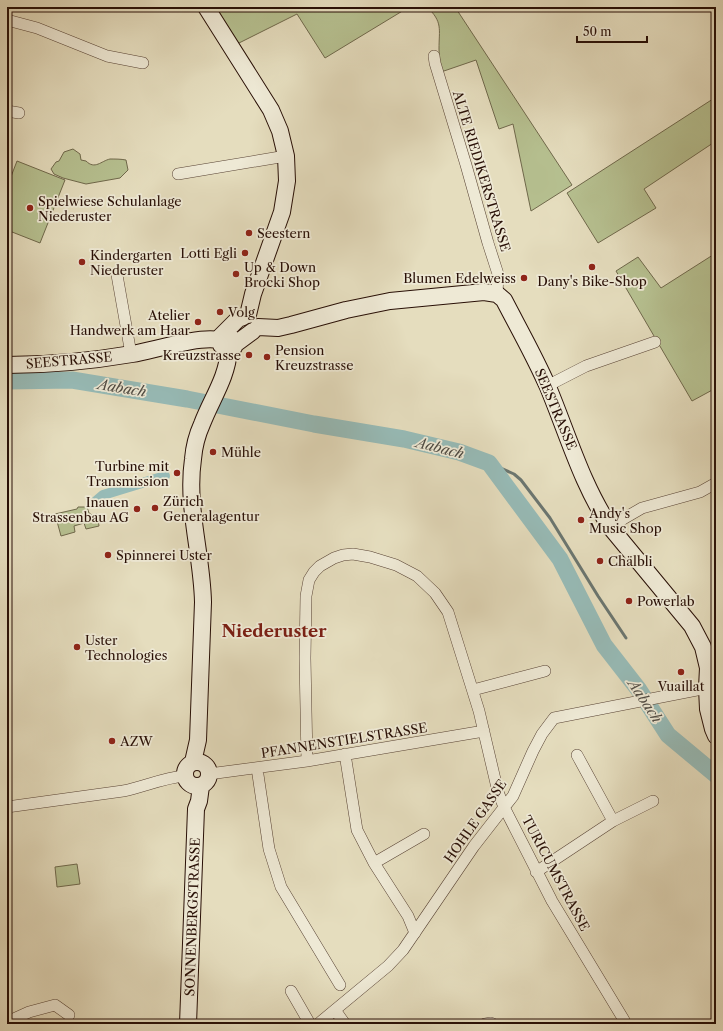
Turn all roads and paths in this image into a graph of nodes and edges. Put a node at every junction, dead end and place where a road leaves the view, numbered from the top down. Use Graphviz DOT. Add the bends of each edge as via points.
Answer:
graph roads {
  1 [pos="206,7"];
  2 [pos="7,20"];
  3 [pos="434,56"];
  4 [pos="143,63"];
  5 [pos="7,111"];
  6 [pos="20,113"];
  7 [pos="286,156"];
  8 [pos="178,174"];
  9 [pos="118,275"];
  10 [pos="497,294"];
  11 [pos="250,322"];
  12 [pos="226,342"];
  13 [pos="655,342"];
  14 [pos="131,354"];
  15 [pos="7,365"];
  16 [pos="547,386"];
  17 [pos="716,483"];
  18 [pos="611,528"];
  19 [pos="712,667"];
  20 [pos="545,671"];
  21 [pos="707,688"];
  22 [pos="473,690"];
  23 [pos="484,731"];
  24 [pos="716,736"];
  25 [pos="345,754"];
  26 [pos="577,755"];
  27 [pos="307,761"];
  28 [pos="258,768"];
  29 [pos="197,774"];
  30 [pos="653,801"];
  31 [pos="7,807"];
  32 [pos="504,807"];
  33 [pos="613,821"];
  34 [pos="424,834"];
  35 [pos="374,863"];
  36 [pos="536,872"];
  37 [pos="415,933"];
  38 [pos="340,985"];
  39 [pos="291,991"];
  40 [pos="335,1010"];
  41 [pos="69,1015"];
  42 [pos="624,1020"];
  43 [pos="7,1022"];
  44 [pos="188,1024"];
  45 [pos="310,1024"];
  46 [pos="318,1024"];
  47 [pos="345,1024"];
  1 -- 7 [label="street" via="271,110 280,131"];
  2 -- 4 [label="street" via="37,28 106,56"];
  3 -- 10 [label="street, ALTE RIEDIKERSTRASSE" via="498,274"];
  5 -- 6 [label="street"];
  7 -- 8 [label="street"];
  7 -- 11 [label="street" via="287,181 282,212 253,294"];
  9 -- 14 [label="street, SEESTRASSE"];
  10 -- 11 [label="street" via="484,292 390,301 278,328"];
  10 -- 16 [label="street, SEESTRASSE" via="504,300"];
  11 -- 12 [label="street" via="238,319"];
  12 -- 14 [label="street, SEESTRASSE" via="203,339"];
  12 -- 29 [label="street, SONNENBERGSTRASSE" via="228,364 197,437 191,480 203,580 198,740 201,750"];
  13 -- 16 [label="street" via="586,366"];
  14 -- 15 [label="street, SEESTRASSE" via="56,363"];
  16 -- 18 [label="street, SEESTRASSE" via="590,493"];
  17 -- 18 [label="street" via="700,492 642,508"];
  18 -- 19 [label="street, SEESTRASSE" via="692,626"];
  19 -- 21 [label="street, SEESTRASSE"];
  20 -- 22 [label="street"];
  21 -- 24 [label="street, SEESTRASSE" via="708,709"];
  21 -- 32 [label="street, HOHLE GASSE" via="554,718 539,740 513,796"];
  22 -- 23 [label="street, TURICUMSTRASSE"];
  22 -- 27 [label="street, TURICUMSTRASSE" via="448,612 426,584 407,570 385,561 353,554 334,558 314,572 309,580 306,596"];
  23 -- 25 [label="street, PFANNENSTIELSTRASSE"];
  23 -- 32 [label="street, TURICUMSTRASSE"];
  25 -- 27 [label="street, PFANNENSTIELSTRASSE"];
  25 -- 35 [label="street" via="357,830"];
  26 -- 33 [label="street"];
  27 -- 28 [label="street, PFANNENSTIELSTRASSE"];
  28 -- 29 [label="street, PFANNENSTIELSTRASSE"];
  28 -- 38 [label="street" via="269,849 280,887"];
  29 -- 31 [label="street, PFANNENSTIELSTRASSE" via="174,777 123,791"];
  29 -- 44 [label="street, SONNENBERGSTRASSE" via="199,801 196,809"];
  30 -- 33 [label="street"];
  32 -- 36 [label="street, TURICUMSTRASSE"];
  32 -- 37 [label="street, HOHLE GASSE" via="474,846"];
  33 -- 36 [label="street"];
  34 -- 35 [label="street"];
  35 -- 37 [label="street" via="408,916"];
  36 -- 42 [label="street, TURICUMSTRASSE"];
  37 -- 40 [label="street, HOHLE GASSE" via="388,966"];
  39 -- 45 [label="street"];
  40 -- 46 [label="street, HOHLE GASSE"];
  40 -- 47 [label="street"];
  41 -- 43 [label="street" via="55,1005 28,1012"];
}
